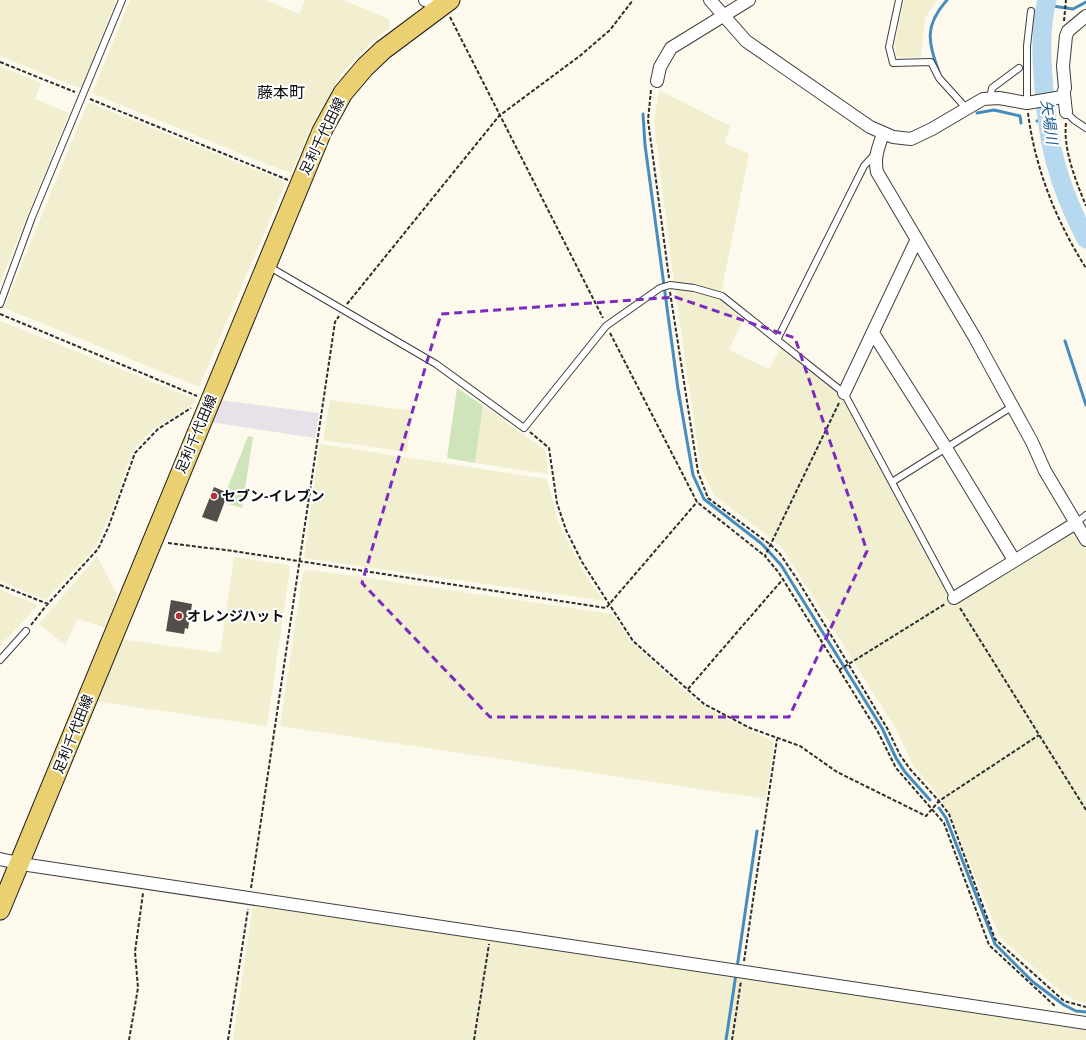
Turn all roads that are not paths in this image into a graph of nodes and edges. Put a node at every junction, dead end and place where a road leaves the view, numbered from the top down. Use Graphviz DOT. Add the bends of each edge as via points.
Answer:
graph roads {
  1 [pos="122,0"];
  2 [pos="710,0"];
  3 [pos="749,0"];
  4 [pos="899,0"];
  5 [pos="438,2"];
  6 [pos="1031,11"];
  7 [pos="723,15"];
  8 [pos="1086,16"];
  9 [pos="1019,68"];
  10 [pos="657,81"];
  11 [pos="1062,96"];
  12 [pos="990,98"];
  13 [pos="1029,103"];
  14 [pos="966,108"];
  15 [pos="1066,112"];
  16 [pos="1086,128"];
  17 [pos="883,134"];
  18 [pos="876,152"];
  19 [pos="916,241"];
  20 [pos="265,265"];
  21 [pos="0,304"];
  22 [pos="873,333"];
  23 [pos="777,340"];
  24 [pos="844,393"];
  25 [pos="1013,406"];
  26 [pos="946,448"];
  27 [pos="892,482"];
  28 [pos="1086,515"];
  29 [pos="1076,523"];
  30 [pos="1086,540"];
  31 [pos="1014,560"];
  32 [pos="954,598"];
  33 [pos="26,631"];
  34 [pos="0,660"];
  35 [pos="0,859"];
  36 [pos="20,863"];
  37 [pos="0,910"];
  38 [pos="1086,1023"];
  1 -- 21 [label="lane" via="32,217"];
  2 -- 7 [label="street"];
  3 -- 7 [label="street"];
  4 -- 14 [label="lane" via="889,48 893,63 931,62 939,78"];
  5 -- 20 [label="main road, 足利千代田線" via="384,50 343,93 322,131"];
  6 -- 13 [label="lane" via="1027,46"];
  7 -- 10 [label="street" via="671,48 660,67"];
  7 -- 17 [label="street" via="746,41 870,128"];
  8 -- 11 [label="street" via="1068,31 1066,36"];
  9 -- 12 [label="lane" via="992,88"];
  11 -- 13 [label="street"];
  11 -- 15 [label="street"];
  12 -- 13 [label="street"];
  12 -- 14 [label="street"];
  14 -- 17 [label="street" via="911,139"];
  15 -- 16 [label="lane"];
  17 -- 18 [label="street"];
  18 -- 19 [label="street" via="877,172"];
  18 -- 23 [label="lane" via="864,166"];
  19 -- 22 [label="street"];
  19 -- 25 [label="street"];
  20 -- 23 [label="lane" via="436,364 524,428 606,326 660,288 670,285 694,288 722,296"];
  20 -- 36 [label="main road, 足利千代田線" via="206,400"];
  22 -- 24 [label="street"];
  22 -- 26 [label="street"];
  23 -- 24 [label="lane"];
  24 -- 27 [label="lane"];
  25 -- 26 [label="lane"];
  25 -- 29 [label="street" via="1044,471"];
  26 -- 27 [label="lane"];
  26 -- 31 [label="street"];
  27 -- 32 [label="lane"];
  28 -- 29 [label="lane"];
  29 -- 30 [label="street"];
  29 -- 31 [label="street"];
  31 -- 32 [label="street"];
  33 -- 34 [label="lane"];
  35 -- 36 [label="street"];
  36 -- 37 [label="main road, 足利千代田線"];
  36 -- 38 [label="street"];
}
